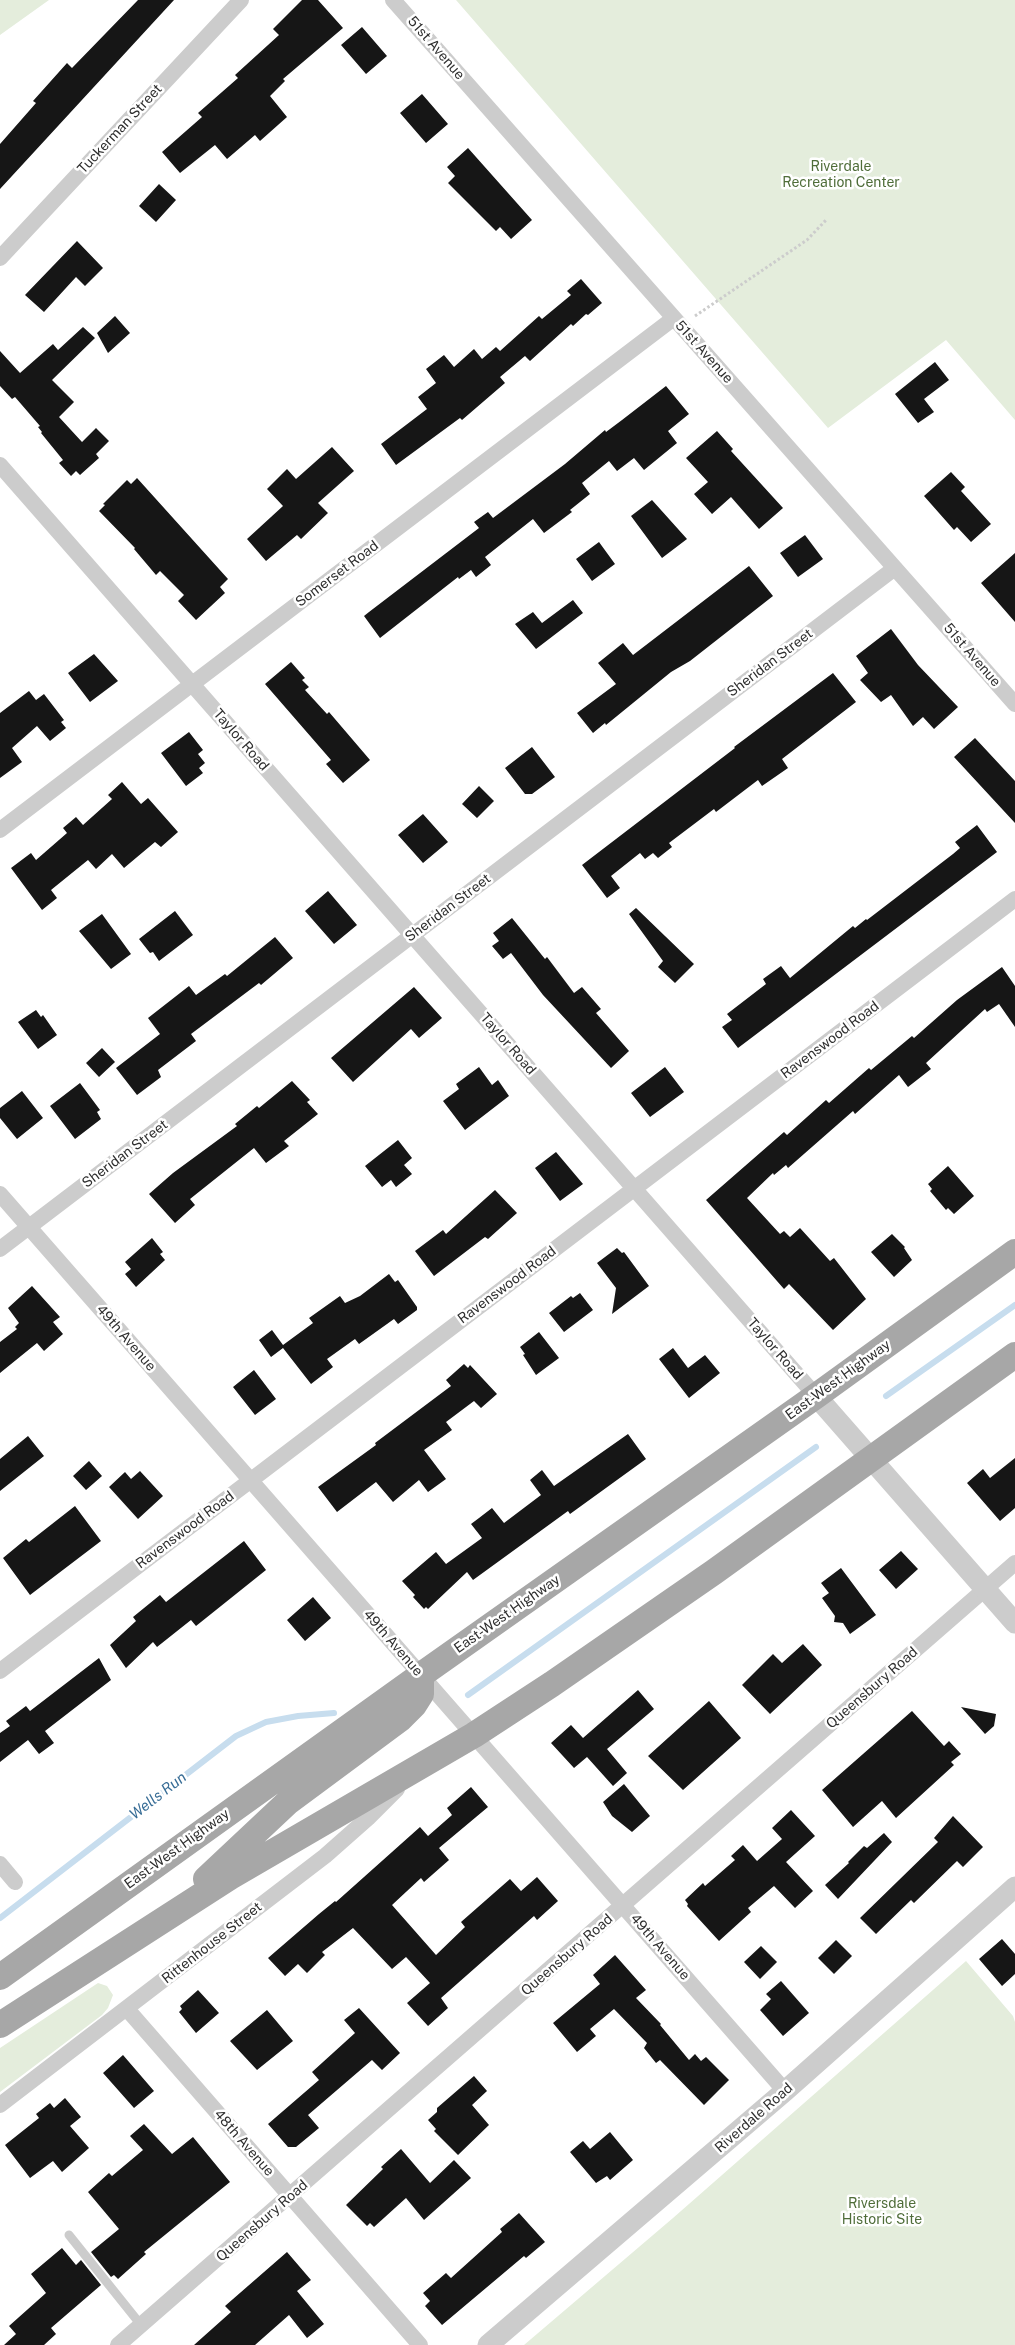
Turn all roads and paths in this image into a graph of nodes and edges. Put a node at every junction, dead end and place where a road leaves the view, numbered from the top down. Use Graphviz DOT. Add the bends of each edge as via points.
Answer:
graph roads {
  1 [pos="241,0"];
  2 [pos="393,0"];
  3 [pos="827,219"];
  4 [pos="0,258"];
  5 [pos="674,318"];
  6 [pos="693,318"];
  7 [pos="0,465"];
  8 [pos="895,568"];
  9 [pos="192,684"];
  10 [pos="1015,704"];
  11 [pos="0,830"];
  12 [pos="1015,899"];
  13 [pos="412,935"];
  14 [pos="635,1189"];
  15 [pos="0,1194"];
  16 [pos="29,1227"];
  17 [pos="0,1249"];
  18 [pos="1015,1252"];
  19 [pos="1015,1355"];
  20 [pos="816,1396"];
  21 [pos="872,1460"];
  22 [pos="251,1480"];
  23 [pos="1015,1563"];
  24 [pos="985,1590"];
  25 [pos="1015,1623"];
  26 [pos="0,1671"];
  27 [pos="421,1675"];
  28 [pos="474,1735"];
  29 [pos="416,1770"];
  30 [pos="0,1864"];
  31 [pos="15,1882"];
  32 [pos="1015,1887"];
  33 [pos="624,1906"];
  34 [pos="155,1925"];
  35 [pos="0,1977"];
  36 [pos="127,2009"];
  37 [pos="0,2025"];
  38 [pos="786,2091"];
  39 [pos="0,2105"];
  40 [pos="290,2196"];
  41 [pos="69,2235"];
  42 [pos="141,2325"];
  43 [pos="118,2345"];
  44 [pos="420,2345"];
  45 [pos="488,2345"];
  1 -- 4 [label="street, Tuckerman Street"];
  2 -- 5 [label="street, 51st Avenue"];
  3 -- 6 [label="path" via="807,240"];
  5 -- 8 [label="street, 51st Avenue"];
  5 -- 9 [label="street, Somerset Road"];
  7 -- 9 [label="street, Taylor Road"];
  8 -- 10 [label="street, 51st Avenue"];
  8 -- 13 [label="street, Sheridan Street"];
  9 -- 11 [label="street, Somerset Road"];
  9 -- 13 [label="street, Taylor Road"];
  12 -- 14 [label="street, Ravenswood Road"];
  13 -- 14 [label="street, Taylor Road"];
  13 -- 16 [label="street, Sheridan Street"];
  14 -- 20 [label="street, Taylor Road"];
  14 -- 22 [label="street, Ravenswood Road"];
  15 -- 16 [label="street, 49th Avenue"];
  16 -- 17 [label="street, Sheridan Street"];
  16 -- 22 [label="street, 49th Avenue"];
  18 -- 20 [label="main road, East-West Highway"];
  19 -- 21 [label="main road"];
  20 -- 21 [label="street, Taylor Road"];
  20 -- 27 [label="main road, East-West Highway"];
  21 -- 24 [label="street, Taylor Road"];
  21 -- 28 [label="main road"];
  22 -- 26 [label="street, Ravenswood Road"];
  22 -- 27 [label="street, 49th Avenue"];
  23 -- 24 [label="street, Queensbury Road"];
  24 -- 25 [label="street, Taylor Road"];
  24 -- 33 [label="street, Queensbury Road"];
  27 -- 28 [label="street, 49th Avenue"];
  27 -- 34 [label="main road" via="420,1694 414,1705 288,1802"];
  27 -- 35 [label="main road, East-West Highway"];
  28 -- 29 [label="main road"];
  28 -- 33 [label="street, 49th Avenue"];
  29 -- 34 [label="main road" via="230,1877"];
  29 -- 36 [label="street, Rittenhouse Street" via="325,1856"];
  30 -- 31 [label="street"];
  32 -- 38 [label="street, Riverdale Road"];
  33 -- 38 [label="street, 49th Avenue"];
  33 -- 40 [label="street, Queensbury Road"];
  34 -- 37 [label="main road"];
  36 -- 39 [label="street, Rittenhouse Street"];
  36 -- 40 [label="street, 48th Avenue"];
  38 -- 45 [label="street, Riverdale Road"];
  40 -- 42 [label="street, Queensbury Road"];
  40 -- 44 [label="street, 48th Avenue"];
  41 -- 42 [label="lane"];
  42 -- 43 [label="street, Queensbury Road"];
}
